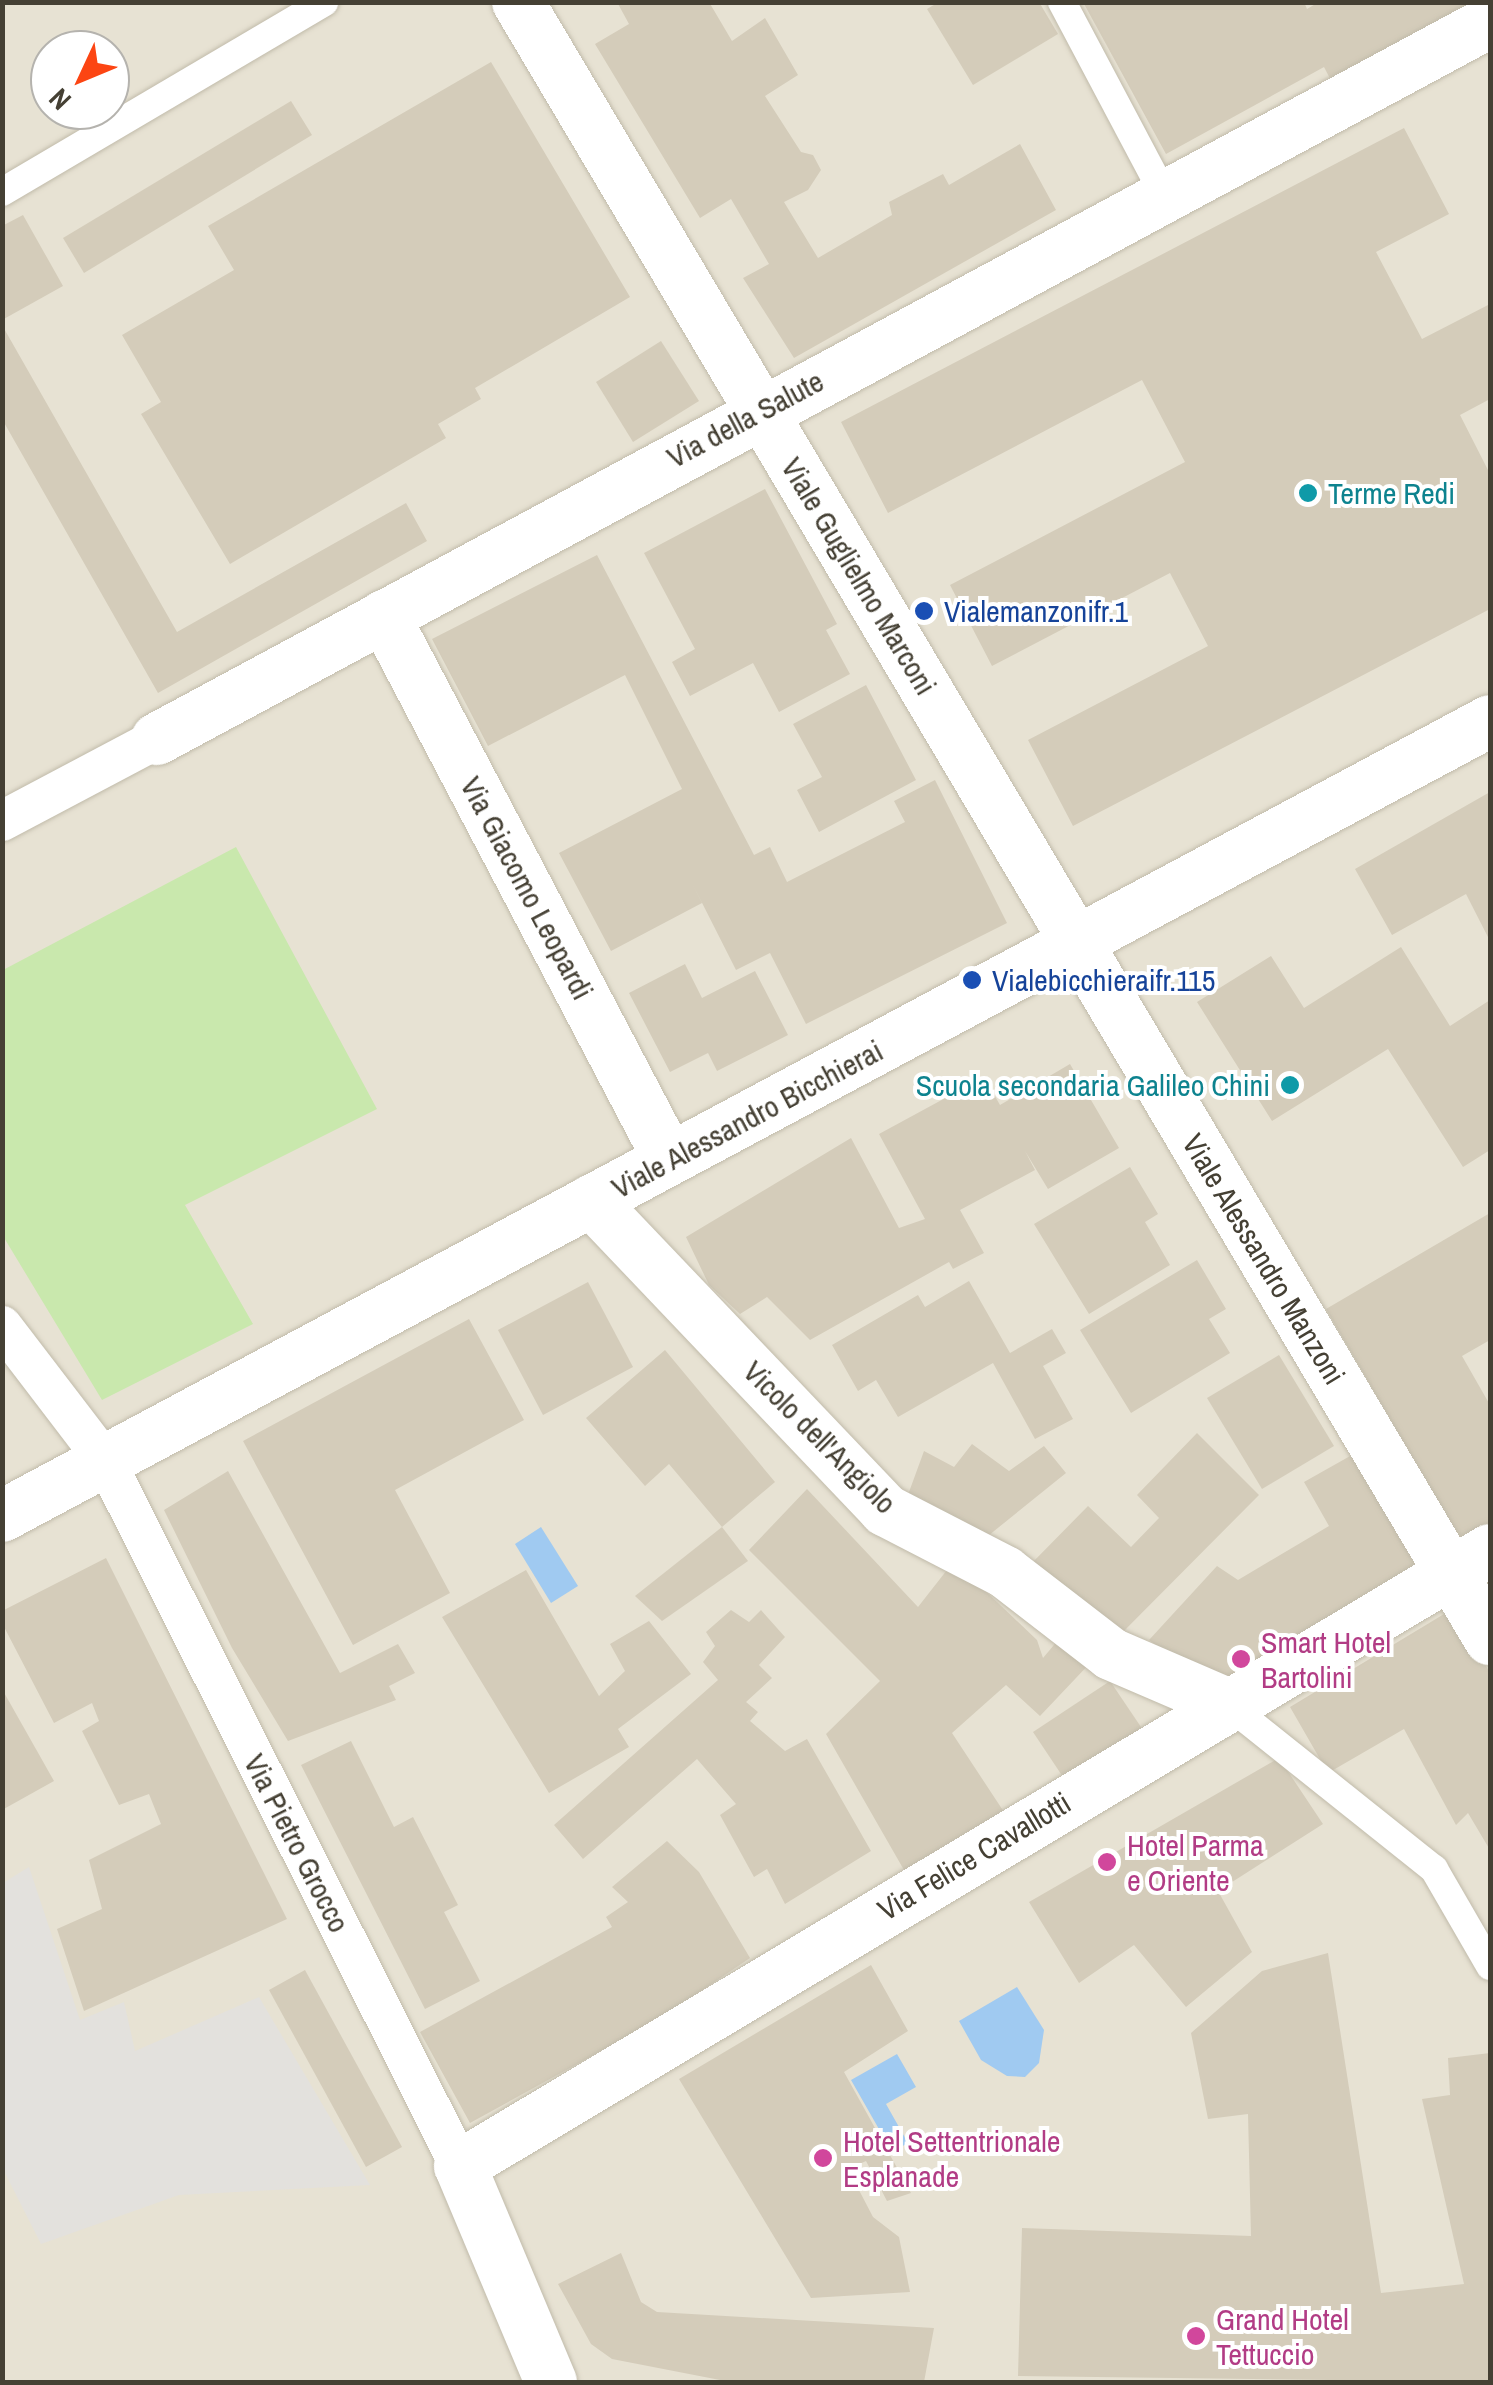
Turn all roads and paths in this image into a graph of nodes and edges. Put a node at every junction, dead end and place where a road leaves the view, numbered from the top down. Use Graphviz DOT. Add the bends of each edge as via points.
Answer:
graph roads {
  1 [pos="324,2"];
  2 [pos="518,2"];
  3 [pos="1062,2"];
  4 [pos="1490,22"];
  5 [pos="2,192"];
  6 [pos="1164,195"];
  7 [pos="759,410"];
  8 [pos="384,616"];
  9 [pos="1490,721"];
  10 [pos="157,740"];
  11 [pos="2,821"];
  12 [pos="1077,945"];
  13 [pos="669,1160"];
  14 [pos="591,1201"];
  15 [pos="2,1326"];
  16 [pos="106,1462"];
  17 [pos="2,1516"];
  18 [pos="1470,1561"];
  19 [pos="1490,1638"];
  20 [pos="1227,1704"];
  21 [pos="1490,1966"];
  22 [pos="460,2166"];
  23 [pos="551,2382"];
  1 -- 5 [label="lane"];
  2 -- 7 [label="street, Viale Guglielmo Marconi"];
  3 -- 6 [label="lane"];
  4 -- 6 [label="street, Via della Salute"];
  6 -- 7 [label="street, Via della Salute"];
  7 -- 8 [label="street, Via della Salute"];
  7 -- 12 [label="street, Viale Guglielmo Marconi"];
  8 -- 10 [label="street, Via della Salute"];
  8 -- 13 [label="street, Via Giacomo Leopardi"];
  9 -- 12 [label="street, Viale Alessandro Bicchierai"];
  10 -- 11 [label="street, Via della Salute"];
  12 -- 13 [label="street, Viale Alessandro Bicchierai"];
  12 -- 18 [label="street, Viale Alessandro Manzoni"];
  13 -- 14 [label="street, Viale Alessandro Bicchierai"];
  14 -- 16 [label="street, Viale Alessandro Bicchierai"];
  14 -- 20 [label="street, Vicolo dell'Angiolo" via="885,1510 1005,1572 1110,1654"];
  15 -- 16 [label="street, Via Pietro Grocco"];
  16 -- 17 [label="street, Viale Alessandro Bicchierai"];
  16 -- 22 [label="street, Via Pietro Grocco"];
  18 -- 19 [label="street, Viale Alessandro Manzoni"];
  18 -- 20 [label="street, Via Felice Cavallotti"];
  20 -- 21 [label="lane, Vicolo dell'Angiolo" via="1434,1869"];
  20 -- 22 [label="street, Via Felice Cavallotti"];
  22 -- 23 [label="street, Via Pietro Grocco"];
}
